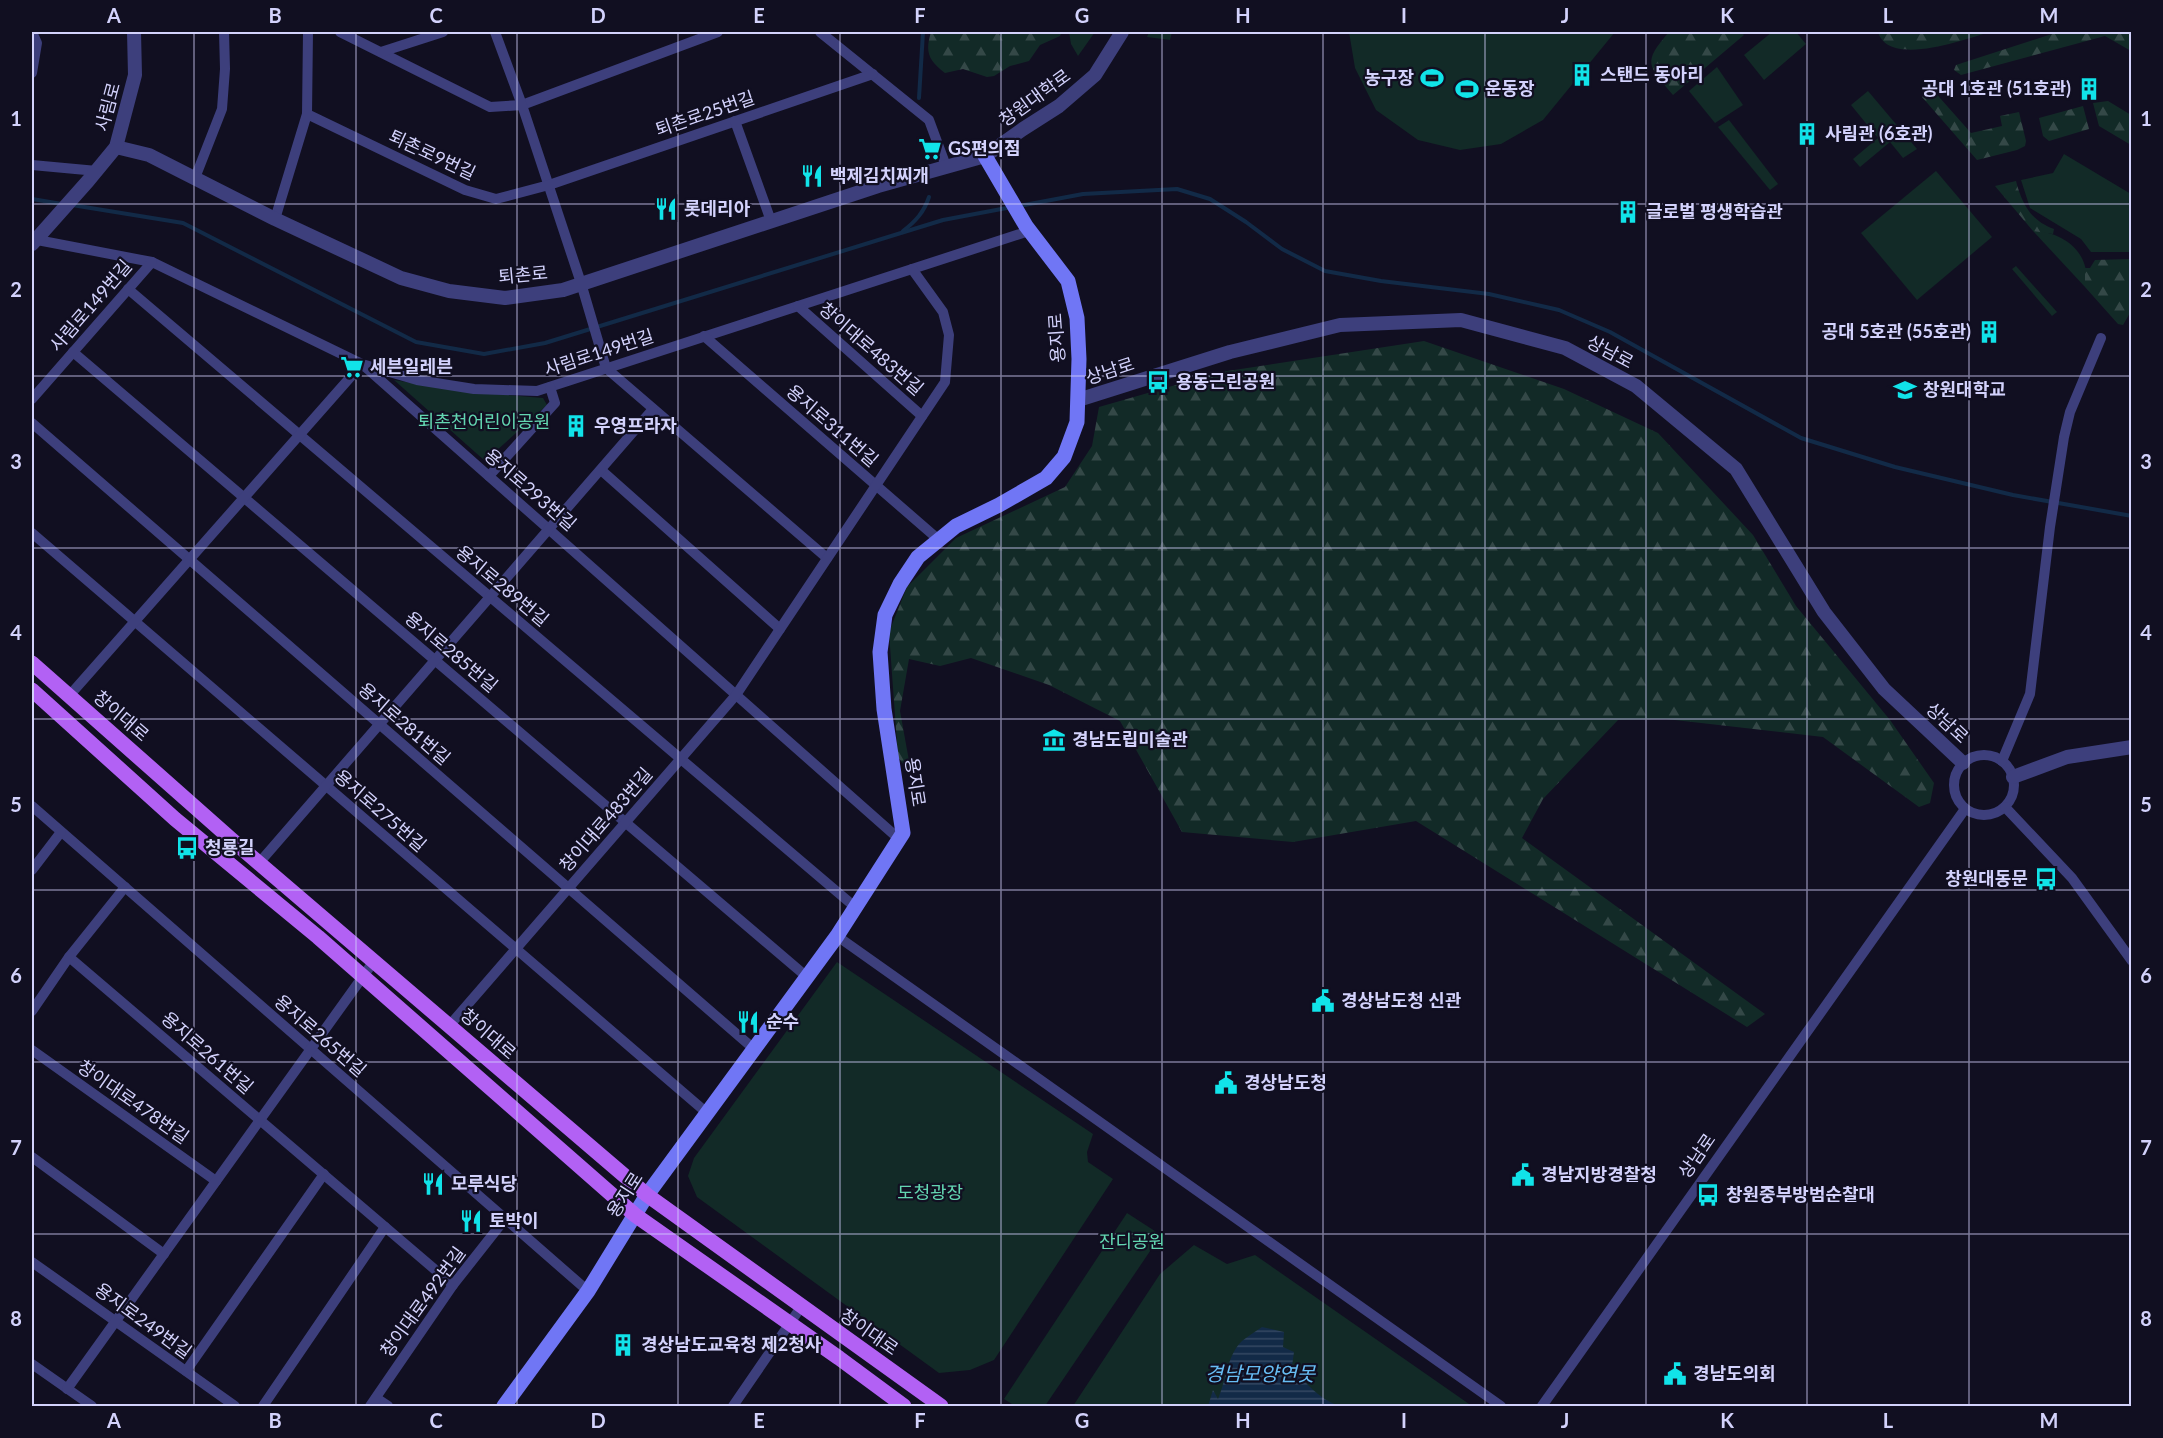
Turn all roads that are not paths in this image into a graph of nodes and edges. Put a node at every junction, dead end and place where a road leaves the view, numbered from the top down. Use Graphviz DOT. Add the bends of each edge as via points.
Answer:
graph roads {
  1 [pos="32,32"];
  2 [pos="134,32"];
  3 [pos="224,32"];
  4 [pos="308,32"];
  5 [pos="340,32"];
  6 [pos="442,32"];
  7 [pos="495,32"];
  8 [pos="718,32"];
  9 [pos="820,32"];
  10 [pos="1122,32"];
  11 [pos="381,52"];
  12 [pos="32,73"];
  13 [pos="873,74"];
  14 [pos="522,105"];
  15 [pos="307,114"];
  16 [pos="735,121"];
  17 [pos="116,147"];
  18 [pos="984,156"];
  19 [pos="32,165"];
  20 [pos="946,166"];
  21 [pos="92,176"];
  22 [pos="195,178"];
  23 [pos="549,185"];
  24 [pos="275,219"];
  25 [pos="771,221"];
  26 [pos="1027,228"];
  27 [pos="34,240"];
  28 [pos="152,262"];
  29 [pos="912,269"];
  30 [pos="583,288"];
  31 [pos="128,289"];
  32 [pos="798,306"];
  33 [pos="704,336"];
  34 [pos="2101,338"];
  35 [pos="73,352"];
  36 [pos="605,363"];
  37 [pos="362,364"];
  38 [pos="549,387"];
  39 [pos="32,399"];
  40 [pos="1078,400"];
  41 [pos="653,409"];
  42 [pos="922,416"];
  43 [pos="32,423"];
  44 [pos="300,435"];
  45 [pos="601,470"];
  46 [pos="489,476"];
  47 [pos="875,486"];
  48 [pos="244,498"];
  49 [pos="549,530"];
  50 [pos="32,533"];
  51 [pos="939,540"];
  52 [pos="827,558"];
  53 [pos="190,560"];
  54 [pos="490,597"];
  55 [pos="135,622"];
  56 [pos="780,629"];
  57 [pos="435,661"];
  58 [pos="32,663"];
  59 [pos="44,674"];
  60 [pos="32,692"];
  61 [pos="736,695"];
  62 [pos="69,696"];
  63 [pos="380,725"];
  64 [pos="2132,747"];
  65 [pos="681,759"];
  66 [pos="2002,761"];
  67 [pos="1963,763"];
  68 [pos="2013,777"];
  69 [pos="326,786"];
  70 [pos="32,806"];
  71 [pos="2005,807"];
  72 [pos="1965,809"];
  73 [pos="625,822"];
  74 [pos="61,832"];
  75 [pos="899,839"];
  76 [pos="259,863"];
  77 [pos="32,870"];
  78 [pos="125,887"];
  79 [pos="568,888"];
  80 [pos="855,907"];
  81 [pos="837,936"];
  82 [pos="516,949"];
  83 [pos="69,957"];
  84 [pos="2132,961"];
  85 [pos="374,962"];
  86 [pos="363,977"];
  87 [pos="807,977"];
  88 [pos="32,1011"];
  89 [pos="449,1026"];
  90 [pos="309,1049"];
  91 [pos="754,1049"];
  92 [pos="32,1050"];
  93 [pos="707,1113"];
  94 [pos="260,1120"];
  95 [pos="32,1157"];
  96 [pos="324,1174"];
  97 [pos="216,1181"];
  98 [pos="647,1196"];
  99 [pos="635,1215"];
  100 [pos="505,1219"];
  101 [pos="385,1227"];
  102 [pos="164,1254"];
  103 [pos="32,1262"];
  104 [pos="453,1285"];
  105 [pos="588,1291"];
  106 [pos="801,1307"];
  107 [pos="116,1322"];
  108 [pos="790,1324"];
  109 [pos="32,1364"];
  110 [pos="186,1371"];
  111 [pos="67,1389"];
  112 [pos="373,1402"];
  113 [pos="92,1407"];
  114 [pos="235,1407"];
  115 [pos="263,1407"];
  116 [pos="388,1407"];
  117 [pos="504,1407"];
  118 [pos="733,1407"];
  119 [pos="904,1407"];
  120 [pos="941,1407"];
  121 [pos="1501,1407"];
  122 [pos="1542,1407"];
  1 -- 12 [label="street" via="37,43"];
  2 -- 17 [label="street, 사림로" via="135,75"];
  3 -- 22 [label="street" via="222,109"];
  4 -- 15 [label="street"];
  5 -- 11 [label="street"];
  6 -- 11 [label="street"];
  7 -- 14 [label="street"];
  8 -- 14 [label="street"];
  9 -- 13 [label="street"];
  10 -- 18 [label="street, 창원대학로" via="1095,75 1059,106"];
  11 -- 14 [label="street" via="490,107"];
  13 -- 16 [label="street, 퇴촌로25번길"];
  13 -- 20 [label="street" via="930,120"];
  14 -- 23 [label="street"];
  15 -- 23 [label="street, 퇴촌로9번길" via="465,190 496,198"];
  15 -- 24 [label="street"];
  16 -- 23 [label="street, 퇴촌로25번길"];
  16 -- 25 [label="street"];
  17 -- 21 [label="street, 사림로"];
  17 -- 22 [label="street, 퇴촌로" via="150,155"];
  18 -- 20 [label="street, 창원대학로"];
  18 -- 26 [label="main road, 용지로"];
  19 -- 21 [label="street"];
  20 -- 25 [label="street, 퇴촌로"];
  21 -- 27 [label="street, 사림로"];
  22 -- 24 [label="street, 퇴촌로"];
  23 -- 30 [label="street"];
  24 -- 30 [label="street, 퇴촌로" via="401,278 449,291 505,298"];
  25 -- 30 [label="street, 퇴촌로"];
  26 -- 29 [label="street, 사림로149번길"];
  26 -- 40 [label="main road, 용지로" via="1068,281 1077,318"];
  27 -- 28 [label="street, 사림로149번길"];
  28 -- 31 [label="street, 사림로149번길"];
  28 -- 37 [label="street, 사림로149번길"];
  29 -- 32 [label="street, 사림로149번길"];
  29 -- 42 [label="street, 창이대로483번길" via="943,312 949,335 945,382"];
  30 -- 36 [label="street"];
  31 -- 35 [label="street, 사림로149번길"];
  31 -- 44 [label="street, 용지로289번길"];
  32 -- 33 [label="street, 사림로149번길"];
  32 -- 42 [label="street, 창이대로483번길"];
  33 -- 36 [label="street, 사림로149번길"];
  33 -- 47 [label="street, 용지로311번길"];
  34 -- 66 [label="street" via="2070,412 2050,526 2031,694"];
  35 -- 39 [label="street, 사림로149번길"];
  35 -- 48 [label="street, 용지로285번길"];
  36 -- 38 [label="street, 사림로149번길"];
  36 -- 41 [label="street"];
  37 -- 38 [label="street, 사림로149번길" via="417,380 474,389 537,391"];
  37 -- 44 [label="street"];
  37 -- 46 [label="street, 용지로293번길"];
  38 -- 46 [label="street" via="555,403"];
  40 -- 51 [label="main road, 용지로" via="1077,422 1064,457 1046,478 956,526"];
  40 -- 67 [label="street, 상남로" via="1230,352 1340,325 1461,320 1565,348 1636,386 1736,469 1830,620 1884,689"];
  41 -- 45 [label="street"];
  41 -- 52 [label="street"];
  42 -- 47 [label="street, 창이대로483번길"];
  43 -- 53 [label="street, 용지로281번길"];
  44 -- 48 [label="street"];
  44 -- 54 [label="street, 용지로289번길"];
  45 -- 49 [label="street"];
  45 -- 56 [label="street"];
  46 -- 49 [label="street, 용지로293번길"];
  47 -- 51 [label="street, 용지로311번길"];
  47 -- 52 [label="street, 창이대로483번길"];
  48 -- 53 [label="street"];
  48 -- 57 [label="street, 용지로285번길"];
  49 -- 54 [label="street"];
  49 -- 61 [label="street, 용지로293번길"];
  50 -- 55 [label="street, 용지로275번길"];
  51 -- 75 [label="main road, 용지로" via="918,557 900,584 885,615 880,652 884,709 903,833"];
  52 -- 56 [label="street, 창이대로483번길"];
  53 -- 55 [label="street"];
  53 -- 63 [label="street, 용지로281번길"];
  54 -- 57 [label="street"];
  54 -- 65 [label="street, 용지로289번길"];
  55 -- 62 [label="street"];
  55 -- 69 [label="street, 용지로275번길"];
  56 -- 61 [label="street, 창이대로483번길"];
  57 -- 63 [label="street"];
  57 -- 73 [label="street, 용지로285번길"];
  58 -- 59 [label="main road, 창이대로"];
  59 -- 60 [label="street"];
  59 -- 62 [label="main road, 창이대로"];
  60 -- 86 [label="main road"];
  61 -- 65 [label="street, 창이대로483번길"];
  61 -- 75 [label="street, 용지로293번길"];
  62 -- 76 [label="main road, 창이대로"];
  63 -- 69 [label="street"];
  63 -- 79 [label="street, 용지로281번길"];
  64 -- 68 [label="street" via="2067,756"];
  65 -- 73 [label="street, 창이대로483번길"];
  65 -- 80 [label="street, 용지로289번길"];
  66 -- 67 [label="street" via="1984,755"];
  66 -- 68 [label="street"];
  67 -- 72 [label="street" via="1953,786"];
  68 -- 71 [label="street" via="2013,796"];
  69 -- 76 [label="street"];
  69 -- 82 [label="street, 용지로275번길"];
  70 -- 74 [label="street, 용지로265번길"];
  71 -- 72 [label="street" via="1979,816"];
  71 -- 84 [label="street" via="2072,878"];
  72 -- 122 [label="street, 상남로"];
  73 -- 79 [label="street, 창이대로483번길"];
  73 -- 87 [label="street, 용지로285번길"];
  74 -- 77 [label="street"];
  74 -- 78 [label="street, 용지로265번길"];
  75 -- 80 [label="main road, 용지로"];
  76 -- 85 [label="main road, 창이대로"];
  78 -- 83 [label="street"];
  78 -- 90 [label="street, 용지로265번길"];
  79 -- 82 [label="street, 창이대로483번길"];
  79 -- 91 [label="street, 용지로281번길"];
  80 -- 81 [label="main road, 용지로"];
  81 -- 87 [label="main road, 용지로"];
  81 -- 121 [label="street"];
  82 -- 89 [label="street, 창이대로483번길"];
  82 -- 93 [label="street, 용지로275번길"];
  83 -- 88 [label="street"];
  83 -- 94 [label="street, 용지로261번길"];
  85 -- 86 [label="street"];
  85 -- 89 [label="main road, 창이대로"];
  86 -- 90 [label="street"];
  86 -- 99 [label="main road"];
  87 -- 91 [label="main road, 용지로"];
  89 -- 98 [label="main road, 창이대로"];
  90 -- 94 [label="street"];
  90 -- 100 [label="street, 용지로265번길"];
  91 -- 93 [label="main road, 용지로"];
  92 -- 97 [label="street, 창이대로478번길"];
  93 -- 98 [label="main road, 용지로"];
  94 -- 96 [label="street, 용지로261번길"];
  94 -- 97 [label="street"];
  95 -- 102 [label="street"];
  96 -- 101 [label="street, 용지로261번길"];
  96 -- 110 [label="street"];
  97 -- 102 [label="street"];
  98 -- 99 [label="main road, 용지로"];
  98 -- 106 [label="main road, 창이대로"];
  99 -- 105 [label="main road, 용지로"];
  99 -- 108 [label="main road"];
  100 -- 104 [label="street, 창이대로492번길"];
  100 -- 105 [label="street, 용지로265번길"];
  101 -- 104 [label="street, 용지로261번길"];
  101 -- 115 [label="street"];
  102 -- 107 [label="street"];
  103 -- 107 [label="street, 용지로249번길"];
  104 -- 112 [label="street, 창이대로492번길"];
  105 -- 117 [label="main road, 용지로"];
  106 -- 108 [label="street"];
  106 -- 120 [label="main road, 창이대로"];
  107 -- 110 [label="street, 용지로249번길"];
  107 -- 111 [label="street"];
  108 -- 118 [label="street"];
  108 -- 119 [label="main road"];
  109 -- 111 [label="street"];
  110 -- 114 [label="street, 용지로249번길"];
  111 -- 113 [label="street"];
  112 -- 116 [label="street"];
}
